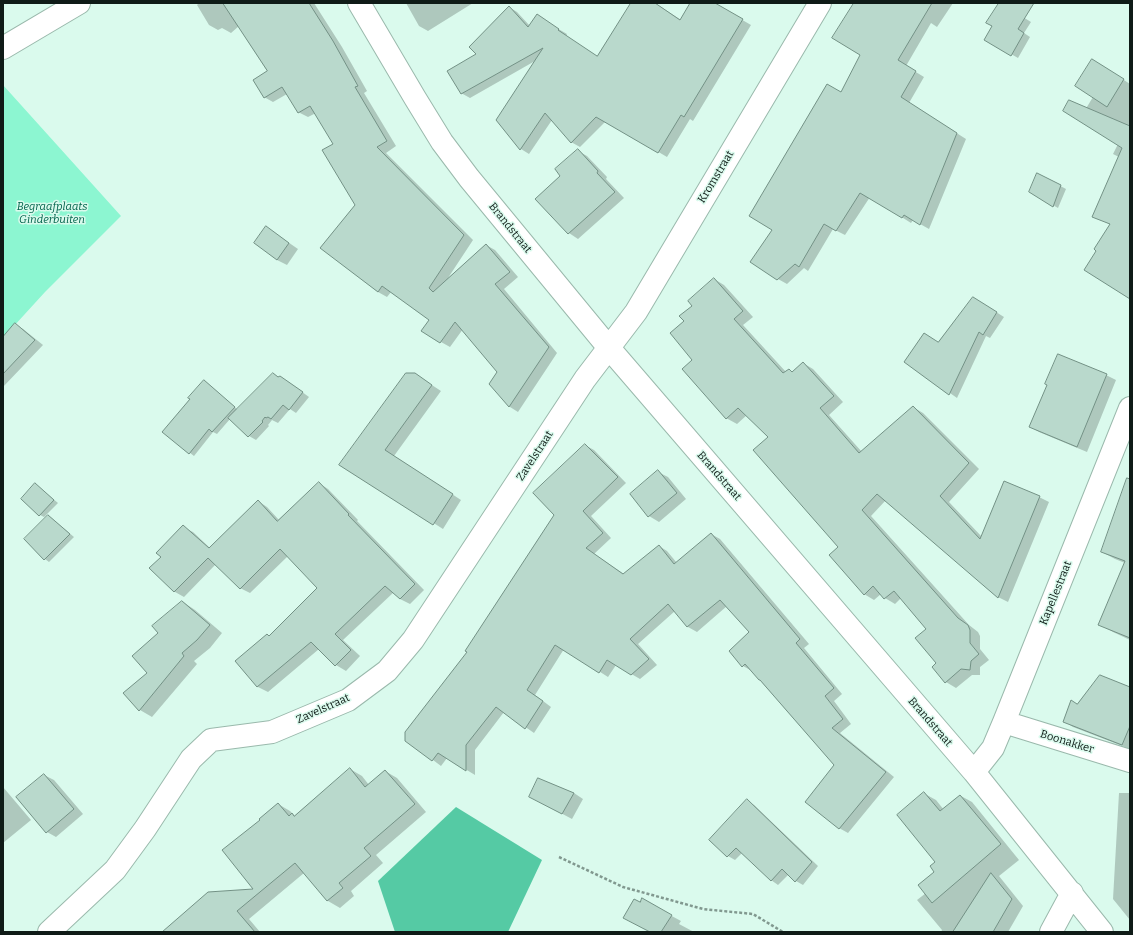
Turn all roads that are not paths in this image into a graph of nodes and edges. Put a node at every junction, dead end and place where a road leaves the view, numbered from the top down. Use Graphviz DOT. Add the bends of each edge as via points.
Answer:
graph roads {
  1 [pos="80,3"];
  2 [pos="359,3"];
  3 [pos="820,3"];
  4 [pos="3,48"];
  5 [pos="609,348"];
  6 [pos="1129,415"];
  7 [pos="1004,722"];
  8 [pos="1130,761"];
  9 [pos="974,772"];
  10 [pos="1072,893"];
  11 [pos="49,932"];
  12 [pos="1051,932"];
  13 [pos="1102,932"];
  1 -- 4 [label="street"];
  2 -- 5 [label="street, Brandstraat" via="442,142"];
  3 -- 5 [label="street, Kromstraat" via="636,312"];
  5 -- 9 [label="street, Brandstraat"];
  5 -- 11 [label="street, Zavelstraat" via="585,379 414,640 387,671 348,700 272,732 211,740 191,759 115,870"];
  6 -- 7 [label="street, Kapellestraat"];
  7 -- 8 [label="street, Boonakker"];
  7 -- 9 [label="street, Kapellestraat" via="993,748"];
  9 -- 10 [label="street, Brandstraat"];
  10 -- 12 [label="street"];
  10 -- 13 [label="street, Brandstraat"];
}
